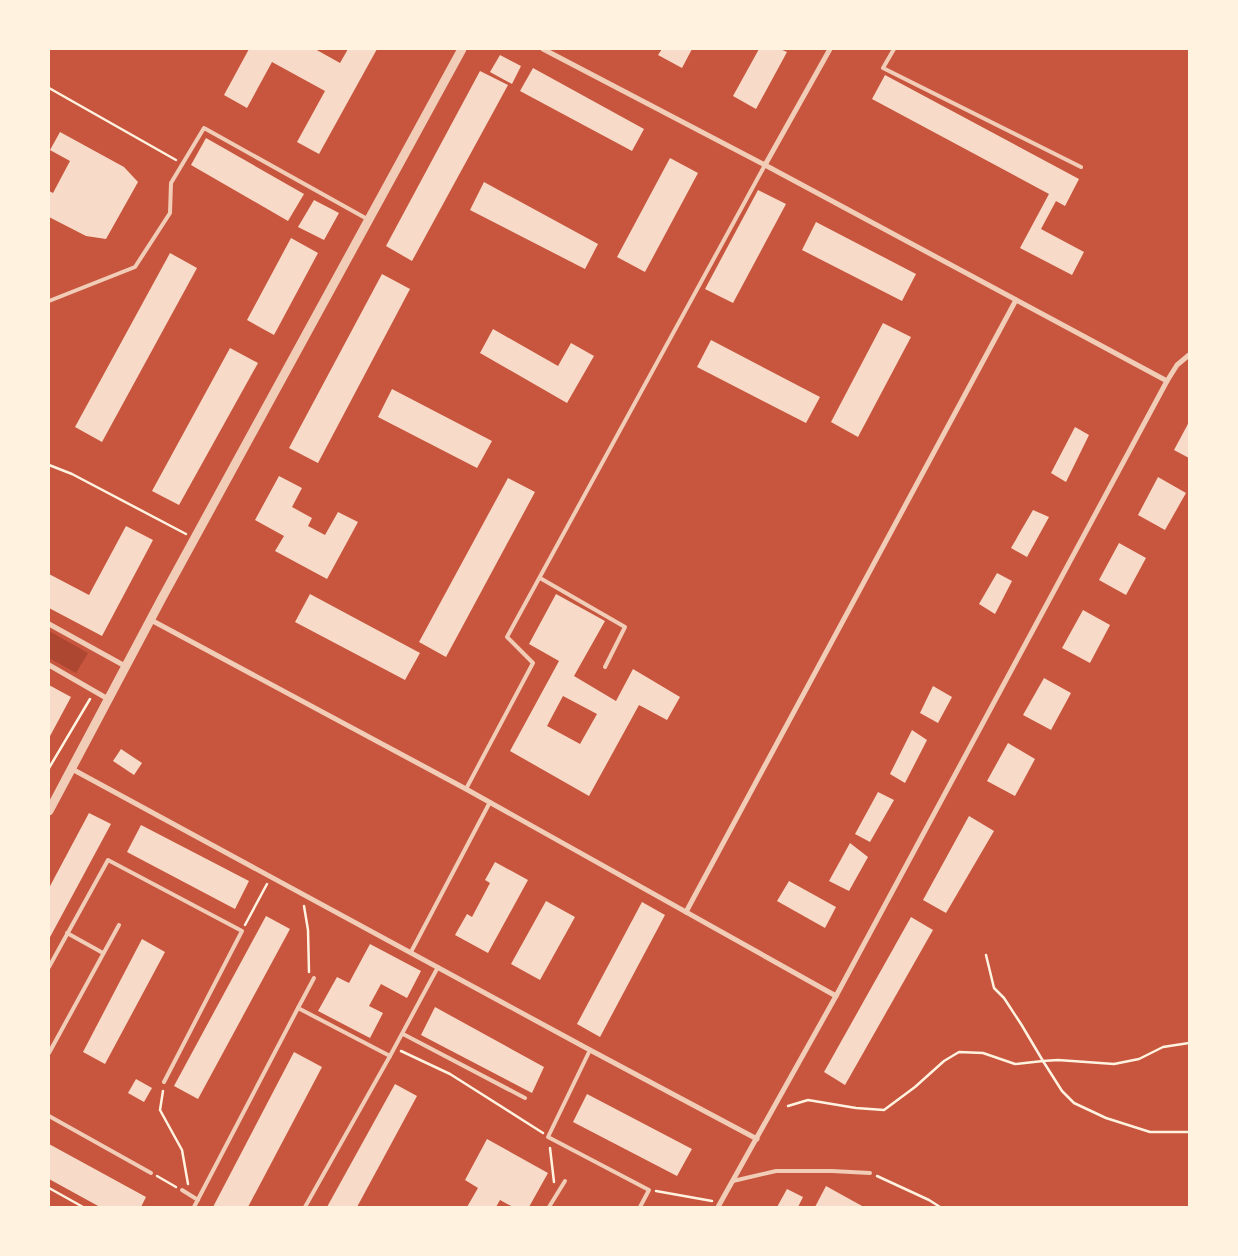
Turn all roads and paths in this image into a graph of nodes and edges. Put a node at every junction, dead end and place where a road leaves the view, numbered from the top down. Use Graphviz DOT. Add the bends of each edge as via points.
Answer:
graph roads {
  1 [pos="462,49"];
  2 [pos="543,49"];
  3 [pos="830,49"];
  4 [pos="894,49"];
  5 [pos="49,88"];
  6 [pos="182,164"];
  7 [pos="765,165"];
  8 [pos="1080,168"];
  9 [pos="369,220"];
  10 [pos="49,300"];
  11 [pos="1016,300"];
  12 [pos="1189,356"];
  13 [pos="1167,381"];
  14 [pos="49,465"];
  15 [pos="194,539"];
  16 [pos="540,578"];
  17 [pos="151,620"];
  18 [pos="49,624"];
  19 [pos="49,665"];
  20 [pos="125,666"];
  21 [pos="606,668"];
  22 [pos="94,691"];
  23 [pos="108,699"];
  24 [pos="49,768"];
  25 [pos="72,769"];
  26 [pos="466,789"];
  27 [pos="490,802"];
  28 [pos="49,811"];
  29 [pos="271,876"];
  30 [pos="302,894"];
  31 [pos="686,912"];
  32 [pos="119,925"];
  33 [pos="242,931"];
  34 [pos="67,933"];
  35 [pos="411,952"];
  36 [pos="103,953"];
  37 [pos="986,955"];
  38 [pos="49,967"];
  39 [pos="438,967"];
  40 [pos="314,978"];
  41 [pos="309,989"];
  42 [pos="836,996"];
  43 [pos="298,1008"];
  44 [pos="403,1034"];
  45 [pos="1189,1043"];
  46 [pos="395,1048"];
  47 [pos="590,1050"];
  48 [pos="49,1053"];
  49 [pos="390,1056"];
  50 [pos="1043,1061"];
  51 [pos="164,1082"];
  52 [pos="525,1098"];
  53 [pos="788,1106"];
  54 [pos="49,1116"];
  55 [pos="1189,1132"];
  56 [pos="548,1137"];
  57 [pos="757,1139"];
  58 [pos="151,1172"];
  59 [pos="870,1173"];
  60 [pos="565,1181"];
  61 [pos="733,1181"];
  62 [pos="49,1188"];
  63 [pos="182,1190"];
  64 [pos="649,1190"];
  65 [pos="190,1195"];
  66 [pos="556,1196"];
  67 [pos="198,1200"];
  68 [pos="719,1205"];
  69 [pos="83,1207"];
  70 [pos="194,1207"];
  71 [pos="305,1207"];
  72 [pos="549,1207"];
  73 [pos="640,1207"];
  74 [pos="940,1207"];
  1 -- 9 [label="street"];
  2 -- 7 [label="street"];
  3 -- 7 [label="street"];
  4 -- 8 [label="lane" via="883,68"];
  5 -- 6 [label="path"];
  6 -- 9 [label="lane" via="204,128"];
  6 -- 10 [label="lane" via="171,183 170,213 135,267"];
  7 -- 11 [label="street"];
  7 -- 16 [label="lane"];
  9 -- 15 [label="street"];
  11 -- 13 [label="street"];
  11 -- 31 [label="street"];
  12 -- 13 [label="street" via="1177,365"];
  13 -- 42 [label="street"];
  14 -- 15 [label="path"];
  15 -- 17 [label="street"];
  16 -- 21 [label="lane" via="625,627"];
  16 -- 26 [label="lane" via="507,637 533,663"];
  17 -- 20 [label="street"];
  17 -- 26 [label="street"];
  18 -- 20 [label="street"];
  19 -- 22 [label="street"];
  20 -- 23 [label="street"];
  22 -- 23 [label="street"];
  22 -- 24 [label="path"];
  23 -- 25 [label="street"];
  25 -- 28 [label="street"];
  25 -- 29 [label="street"];
  26 -- 27 [label="street"];
  27 -- 31 [label="street"];
  27 -- 35 [label="lane"];
  29 -- 30 [label="street"];
  29 -- 33 [label="path"];
  30 -- 35 [label="street"];
  30 -- 41 [label="path" via="308,930"];
  31 -- 42 [label="street"];
  32 -- 36 [label="lane"];
  33 -- 34 [label="lane" via="108,860"];
  33 -- 51 [label="lane"];
  34 -- 36 [label="lane"];
  34 -- 38 [label="lane"];
  35 -- 39 [label="street"];
  36 -- 48 [label="lane"];
  37 -- 50 [label="path" via="994,988 1004,998"];
  39 -- 44 [label="lane"];
  39 -- 47 [label="street"];
  40 -- 41 [label="lane"];
  41 -- 43 [label="lane"];
  42 -- 57 [label="street"];
  43 -- 49 [label="lane"];
  43 -- 67 [label="lane"];
  44 -- 46 [label="lane"];
  44 -- 52 [label="lane"];
  45 -- 50 [label="path" via="1163,1047 1139,1059 1114,1064"];
  46 -- 49 [label="lane"];
  46 -- 56 [label="path" via="450,1074"];
  47 -- 56 [label="lane"];
  47 -- 57 [label="street"];
  49 -- 71 [label="lane"];
  50 -- 53 [label="path" via="1015,1064 983,1053 959,1052 884,1110 808,1100"];
  50 -- 55 [label="path" via="1062,1091 1074,1103 1106,1118 1150,1132"];
  51 -- 65 [label="path" via="160,1110 182,1150"];
  54 -- 58 [label="lane"];
  56 -- 64 [label="lane"];
  56 -- 66 [label="path"];
  57 -- 61 [label="street"];
  58 -- 63 [label="path"];
  59 -- 61 [label="lane" via="776,1171"];
  59 -- 74 [label="path"];
  60 -- 66 [label="lane"];
  61 -- 68 [label="street"];
  62 -- 69 [label="path"];
  63 -- 65 [label="lane"];
  64 -- 68 [label="path"];
  64 -- 73 [label="lane"];
  65 -- 67 [label="lane"];
  66 -- 72 [label="lane"];
  67 -- 70 [label="lane"];
}
